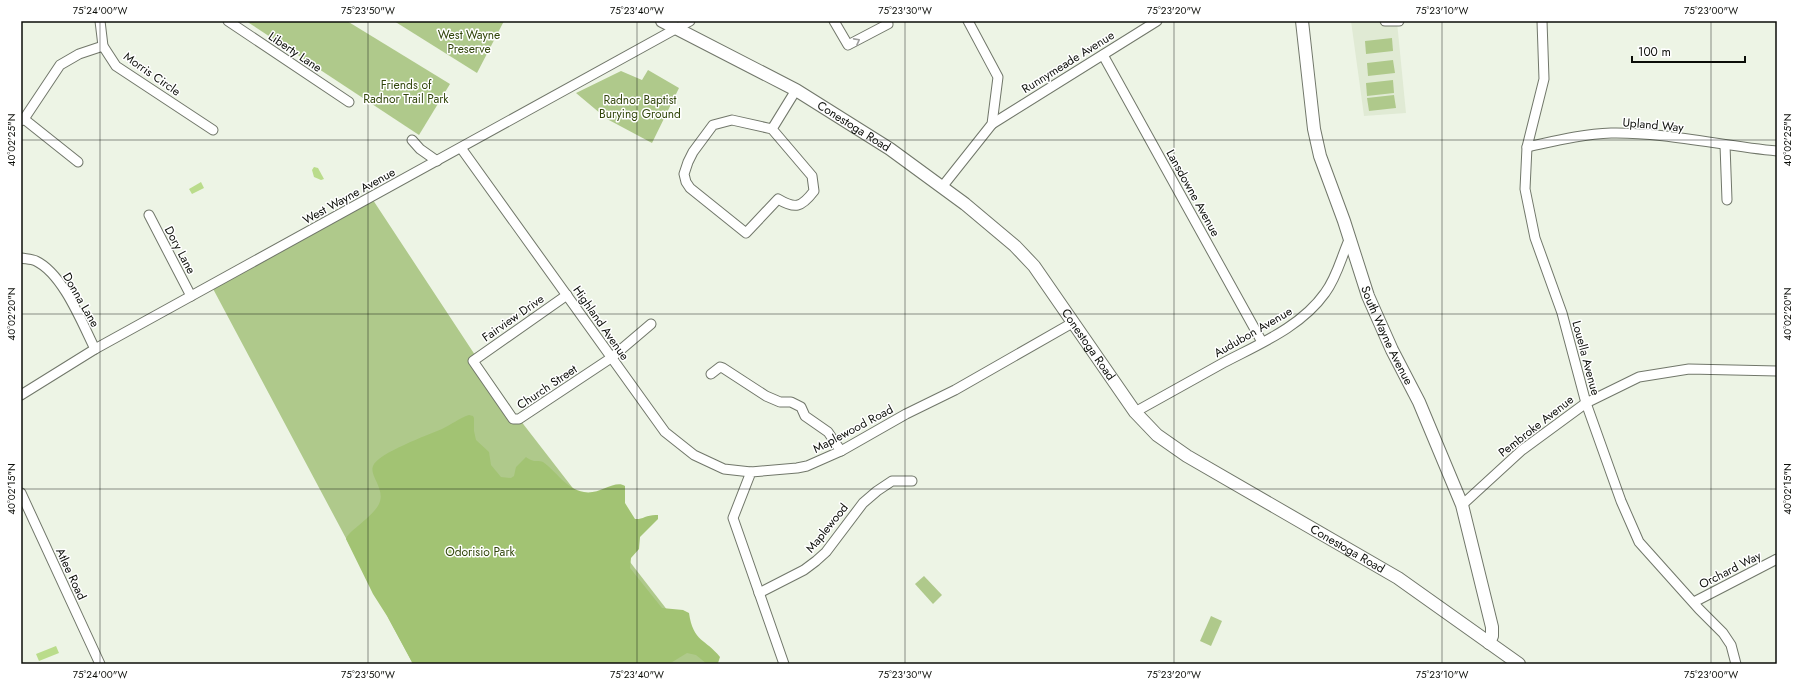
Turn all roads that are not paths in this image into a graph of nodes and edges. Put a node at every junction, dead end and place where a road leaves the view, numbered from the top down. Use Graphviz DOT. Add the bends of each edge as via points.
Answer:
graph roads {
  1 [pos="100,21"];
  2 [pos="228,21"];
  3 [pos="662,21"];
  4 [pos="690,21"];
  5 [pos="834,21"];
  6 [pos="887,21"];
  7 [pos="968,21"];
  8 [pos="1157,21"];
  9 [pos="1302,21"];
  10 [pos="1385,21"];
  11 [pos="1400,21"];
  12 [pos="1542,21"];
  13 [pos="676,29"];
  14 [pos="103,46"];
  15 [pos="1103,55"];
  16 [pos="796,90"];
  17 [pos="349,102"];
  18 [pos="23,120"];
  19 [pos="992,124"];
  20 [pos="772,129"];
  21 [pos="213,130"];
  22 [pos="412,140"];
  23 [pos="1725,145"];
  24 [pos="1527,147"];
  25 [pos="461,148"];
  26 [pos="1777,151"];
  27 [pos="437,161"];
  28 [pos="78,162"];
  29 [pos="942,187"];
  30 [pos="1727,200"];
  31 [pos="148,215"];
  32 [pos="1349,240"];
  33 [pos="21,258"];
  34 [pos="568,295"];
  35 [pos="191,296"];
  36 [pos="1074,322"];
  37 [pos="650,324"];
  38 [pos="1262,342"];
  39 [pos="96,349"];
  40 [pos="611,358"];
  41 [pos="472,361"];
  42 [pos="1777,371"];
  43 [pos="711,374"];
  44 [pos="21,395"];
  45 [pos="1586,402"];
  46 [pos="1135,412"];
  47 [pos="841,451"];
  48 [pos="751,472"];
  49 [pos="912,481"];
  50 [pos="21,493"];
  51 [pos="1462,505"];
  52 [pos="1777,560"];
  53 [pos="759,593"];
  54 [pos="1694,602"];
  55 [pos="1488,643"];
  56 [pos="100,664"];
  57 [pos="784,664"];
  58 [pos="1519,664"];
  59 [pos="1736,664"];
  1 -- 14 [label="street, Morris Circle"];
  2 -- 17 [label="street, Liberty Lane"];
  3 -- 13 [label="main road, Conestoga Road"];
  4 -- 13 [label="street, West Wayne Avenue"];
  5 -- 6 [label="street, one-way" via="848,46 888,24"];
  7 -- 19 [label="street" via="998,77"];
  8 -- 15 [label="street, Runnymeade Avenue"];
  9 -- 32 [label="main road, South Wayne Avenue" via="1317,143"];
  10 -- 11 [label="street"];
  12 -- 24 [label="street, Louella Avenue" via="1544,79"];
  13 -- 16 [label="main road, Conestoga Road"];
  13 -- 25 [label="street, West Wayne Avenue"];
  14 -- 18 [label="street" via="79,54 60,65"];
  14 -- 21 [label="street, Morris Circle" via="116,66"];
  15 -- 19 [label="street, Runnymeade Avenue"];
  15 -- 38 [label="street, Lansdowne Avenue"];
  16 -- 20 [label="street"];
  16 -- 29 [label="main road, Conestoga Road" via="890,149"];
  18 -- 28 [label="street"];
  19 -- 29 [label="street"];
  20 -- 20 [label="street" via="732,120 713,125 693,152 684,174 690,188 746,233 778,199 791,206 797,206 814,191 812,176"];
  22 -- 27 [label="street"];
  23 -- 24 [label="street, Upland Way" via="1654,135 1612,133 1587,135"];
  23 -- 26 [label="street, Upland Way"];
  23 -- 30 [label="street"];
  24 -- 45 [label="street, Louella Avenue" via="1525,189 1534,238 1562,313"];
  25 -- 27 [label="street, West Wayne Avenue"];
  25 -- 34 [label="street, Highland Avenue"];
  27 -- 35 [label="street, West Wayne Avenue"];
  29 -- 36 [label="main road, Conestoga Road" via="1026,256"];
  31 -- 35 [label="street, Dory Lane"];
  32 -- 38 [label="street, Audubon Avenue" via="1335,277 1315,306 1303,318"];
  32 -- 51 [label="main road, South Wayne Avenue" via="1368,296 1419,402"];
  33 -- 39 [label="street, Donna Lane" via="36,260 61,283"];
  34 -- 40 [label="street, Highland Avenue"];
  34 -- 41 [label="street, Fairview Drive"];
  35 -- 39 [label="street, West Wayne Avenue"];
  36 -- 46 [label="main road, Conestoga Road"];
  36 -- 47 [label="street, Maplewood Road"];
  37 -- 40 [label="street"];
  38 -- 46 [label="street, Audubon Avenue"];
  39 -- 44 [label="street, West Wayne Avenue"];
  40 -- 41 [label="street, Church Street" via="519,419 513,419"];
  40 -- 48 [label="street, Highland Avenue" via="665,432 694,455 724,468"];
  42 -- 45 [label="street, Pembroke Avenue" via="1689,368 1639,377"];
  43 -- 47 [label="street" via="720,367 723,368 766,396 801,407 805,416 828,432"];
  45 -- 51 [label="street, Pembroke Avenue" via="1522,450"];
  45 -- 54 [label="street, Louella Avenue" via="1621,501 1639,542"];
  46 -- 55 [label="main road, Conestoga Road" via="1174,448 1398,578"];
  47 -- 48 [label="street, Maplewood Road" via="808,466"];
  48 -- 53 [label="street" via="733,518"];
  49 -- 53 [label="street, Maplewood" via="892,481 877,491 863,503 816,562"];
  50 -- 56 [label="street, Atlee Road"];
  51 -- 55 [label="main road, South Wayne Avenue" via="1492,627 1492,636"];
  52 -- 54 [label="street, Orchard Way"];
  53 -- 57 [label="street"];
  54 -- 59 [label="street, Louella Avenue" via="1724,633 1731,645"];
  55 -- 58 [label="main road, Conestoga Road"];
}
